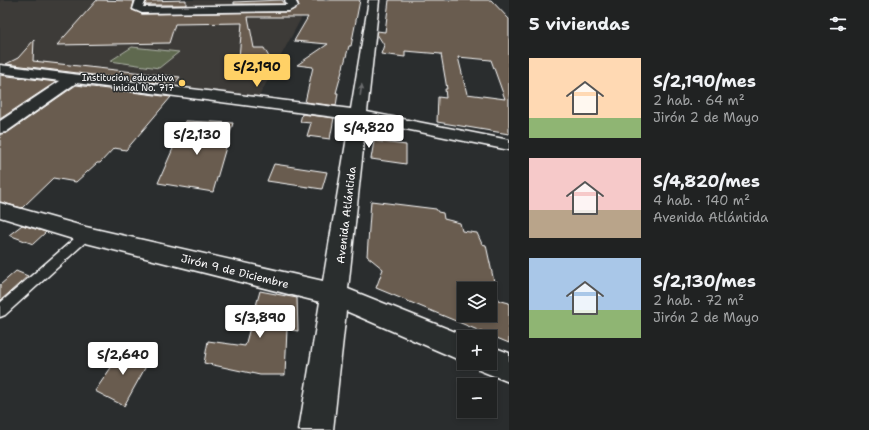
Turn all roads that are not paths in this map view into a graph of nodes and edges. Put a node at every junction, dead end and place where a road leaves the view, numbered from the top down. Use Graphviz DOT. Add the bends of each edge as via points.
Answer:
graph roads {
  1 [pos="141,0"];
  2 [pos="290,0"];
  3 [pos="374,0"];
  4 [pos="0,69"];
  5 [pos="74,78"];
  6 [pos="358,115"];
  7 [pos="0,128"];
  8 [pos="509,145"];
  9 [pos="0,210"];
  10 [pos="86,235"];
  11 [pos="336,295"];
  12 [pos="0,311"];
  13 [pos="457,346"];
  14 [pos="497,363"];
  15 [pos="509,368"];
  16 [pos="316,430"];
  1 -- 2 [label="street" via="138,9 142,10 289,8 293,6"];
  6 -- 3 [label="street, Avenida Atlántida, one-way"];
  4 -- 5 [label="street"];
  5 -- 6 [label="street"];
  5 -- 7 [label="street"];
  6 -- 8 [label="street"];
  6 -- 11 [label="street, Avenida Atlántida"];
  9 -- 10 [label="street, Jirón 9 de Diciembre"];
  10 -- 11 [label="street, Jirón 9 de Diciembre"];
  10 -- 12 [label="lane"];
  11 -- 13 [label="street, Jirón 9 de Diciembre"];
  11 -- 16 [label="street, Avenida Atlántida"];
  14 -- 15 [label="street"];
}
